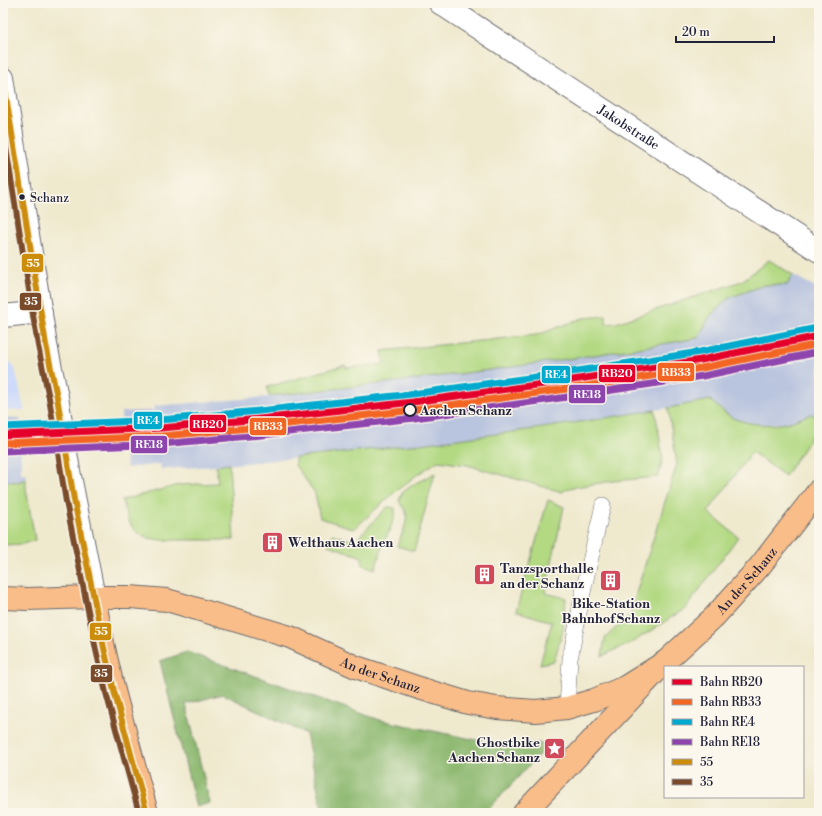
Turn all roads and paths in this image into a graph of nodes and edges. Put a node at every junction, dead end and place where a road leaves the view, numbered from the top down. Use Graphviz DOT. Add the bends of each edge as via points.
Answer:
graph roads {
  1 [pos="440,3"];
  2 [pos="3,78"];
  3 [pos="819,251"];
  4 [pos="41,312"];
  5 [pos="3,316"];
  6 [pos="819,490"];
  7 [pos="603,505"];
  8 [pos="94,597"];
  9 [pos="3,598"];
  10 [pos="664,662"];
  11 [pos="567,708"];
  12 [pos="147,813"];
  13 [pos="524,813"];
  1 -- 3 [label="street, Jakobstraße"];
  2 -- 4 [label="street"];
  4 -- 5 [label="street"];
  4 -- 8 [label="street"];
  6 -- 10 [label="main road, An der Schanz" via="760,566 714,617"];
  7 -- 11 [label="lane" via="570,659"];
  8 -- 9 [label="main road, An der Schanz"];
  8 -- 11 [label="main road, An der Schanz" via="167,600 290,637 356,667 468,703 535,711"];
  8 -- 12 [label="main road" via="112,684"];
  10 -- 11 [label="main road, An der Schanz" via="625,687"];
  10 -- 13 [label="main road, An der Schanz"];
}
